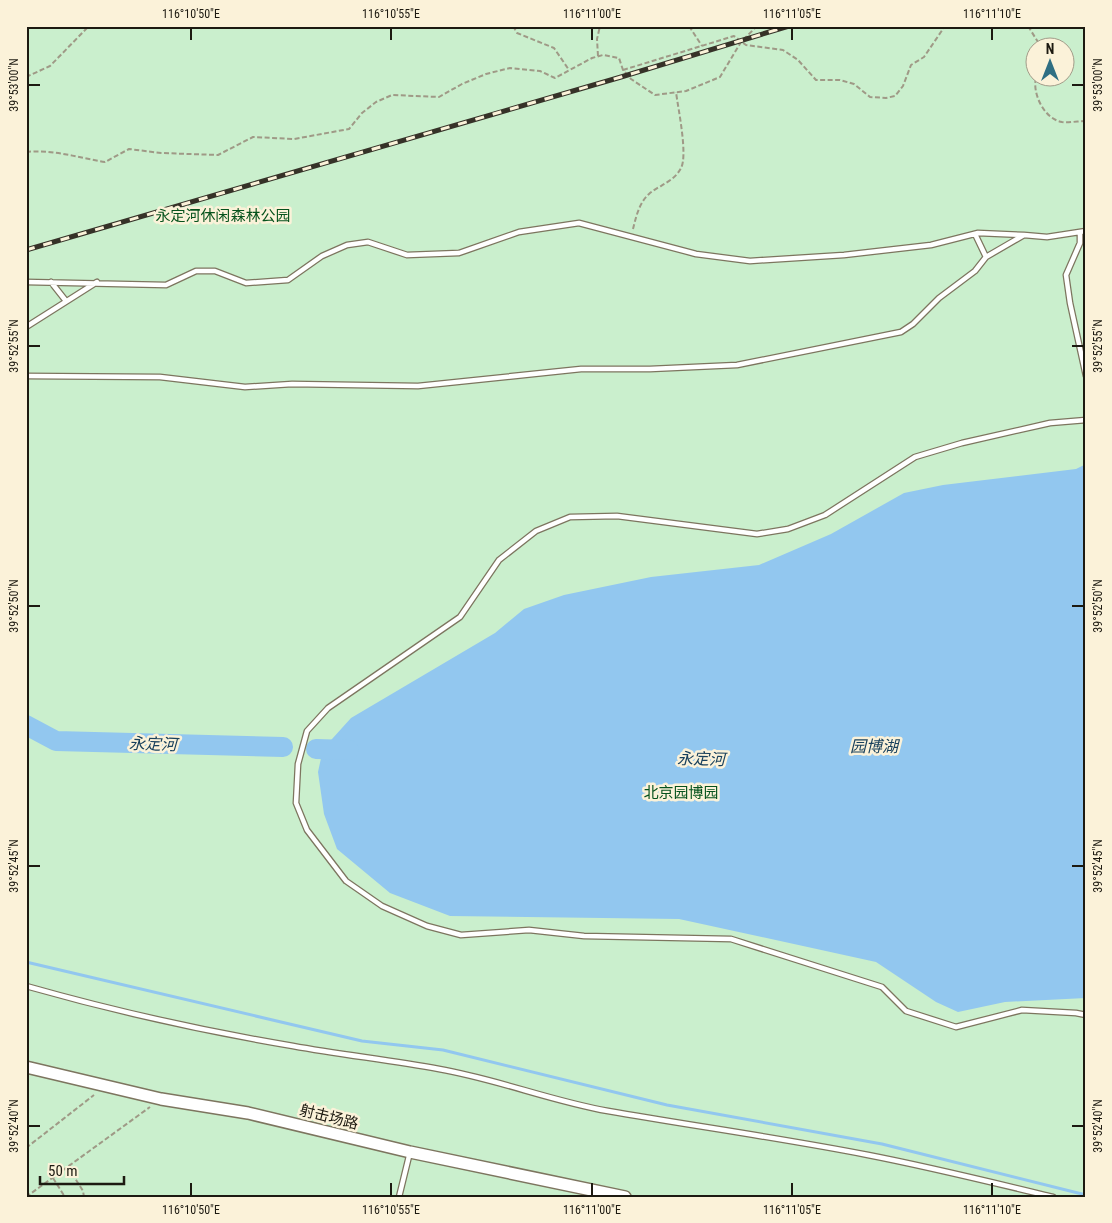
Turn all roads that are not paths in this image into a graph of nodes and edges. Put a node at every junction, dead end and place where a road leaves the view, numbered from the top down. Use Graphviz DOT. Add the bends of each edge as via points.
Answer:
graph roads {
  1 [pos="1086,231"];
  2 [pos="1080,233"];
  3 [pos="974,234"];
  4 [pos="1024,235"];
  5 [pos="986,257"];
  6 [pos="26,282"];
  7 [pos="51,282"];
  8 [pos="97,282"];
  9 [pos="66,302"];
  10 [pos="26,327"];
  11 [pos="26,376"];
  12 [pos="1086,376"];
  13 [pos="1086,420"];
  14 [pos="26,986"];
  15 [pos="1086,1015"];
  16 [pos="26,1066"];
  17 [pos="410,1152"];
  18 [pos="399,1197"];
  19 [pos="625,1197"];
  20 [pos="1053,1197"];
  1 -- 2 [label="lane"];
  2 -- 4 [label="lane" via="1047,237"];
  2 -- 12 [label="lane" via="1080,243 1066,275"];
  3 -- 4 [label="lane"];
  3 -- 5 [label="lane"];
  3 -- 8 [label="lane" via="931,245 750,261 696,254 579,223 519,232 459,253 407,255 368,242 348,245 322,256 288,280 246,283 216,271 196,271 166,285"];
  4 -- 5 [label="lane"];
  5 -- 11 [label="lane" via="974,271 901,332 737,365 650,370 581,369 418,386 292,384 245,387 160,377"];
  6 -- 7 [label="lane"];
  7 -- 8 [label="lane"];
  7 -- 9 [label="lane"];
  8 -- 9 [label="lane"];
  9 -- 10 [label="lane"];
  13 -- 15 [label="lane" via="1050,423 915,457 825,515 788,529 757,534 617,516 570,517 536,531 499,560 460,617 328,708 307,730 298,764 296,803 307,830 346,882 382,906 427,926 461,935 530,930 584,936 731,939 882,987 906,1011 956,1027 1022,1010"];
  14 -- 20 [label="lane" via="216,1032 442,1069 597,1109 868,1155"];
  16 -- 17 [label="street, 射击场路" via="161,1099 248,1113"];
  17 -- 18 [label="lane"];
  17 -- 19 [label="street, 射击场路"];
}
